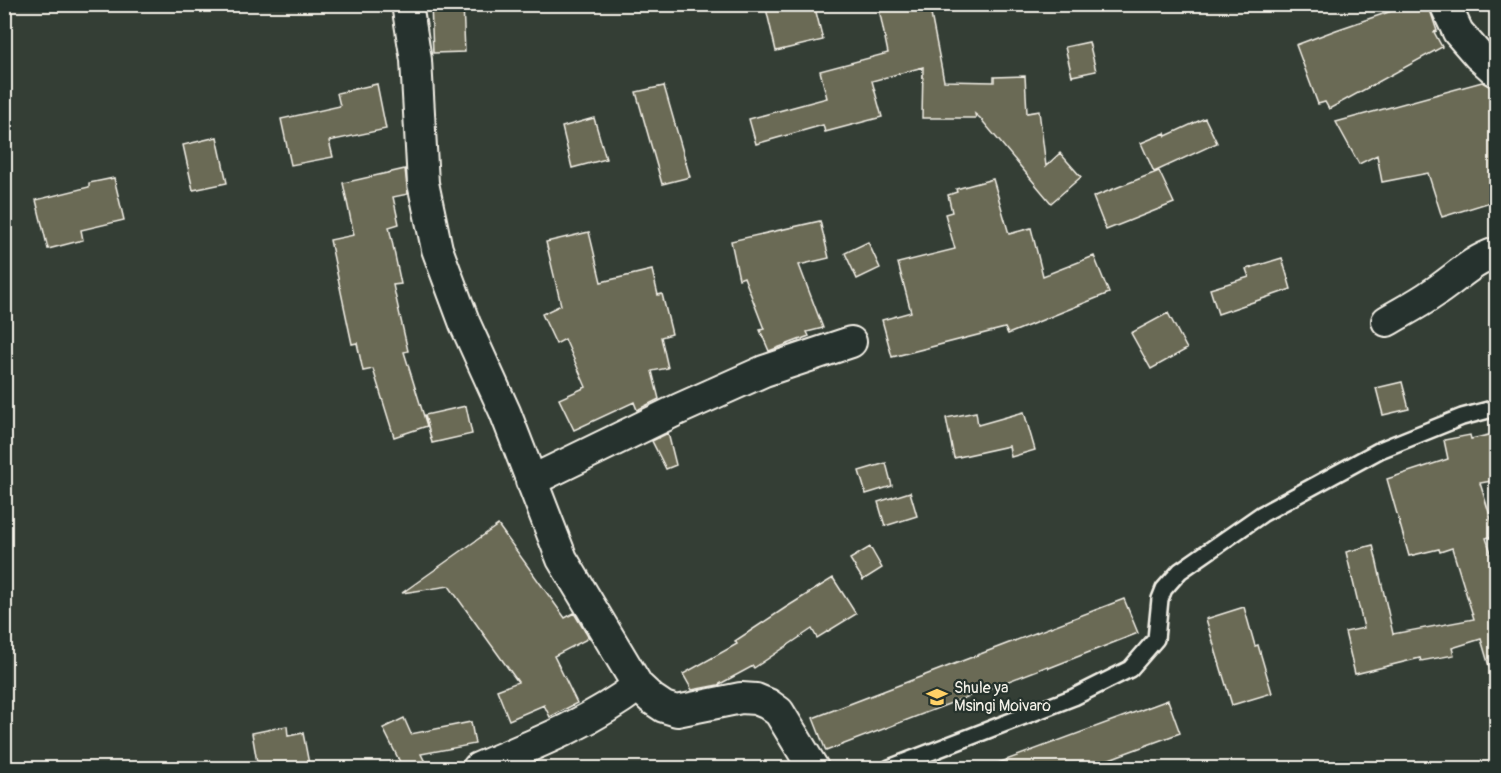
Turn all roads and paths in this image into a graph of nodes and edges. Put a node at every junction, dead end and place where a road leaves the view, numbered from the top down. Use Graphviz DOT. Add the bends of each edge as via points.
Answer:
graph roads {
  1 [pos="406,4"];
  2 [pos="1445,4"];
  3 [pos="1497,71"];
  4 [pos="1497,253"];
  5 [pos="1387,321"];
  6 [pos="851,342"];
  7 [pos="1497,408"];
  8 [pos="531,481"];
  9 [pos="638,686"];
  10 [pos="478,768"];
  11 [pos="813,768"];
  12 [pos="889,768"];
  1 -- 8 [label="street" via="416,60 423,183 437,249"];
  2 -- 3 [label="street" via="1458,32"];
  4 -- 5 [label="street" via="1470,266"];
  6 -- 8 [label="street" via="764,371"];
  7 -- 12 [label="lane" via="1462,417 1380,450 1262,514 1180,571 1160,599 1156,639 1130,669 1074,697"];
  8 -- 9 [label="street" via="562,559"];
  9 -- 10 [label="street" via="597,713"];
  9 -- 11 [label="street" via="664,707 677,711 741,698 768,704 779,712"];
}
